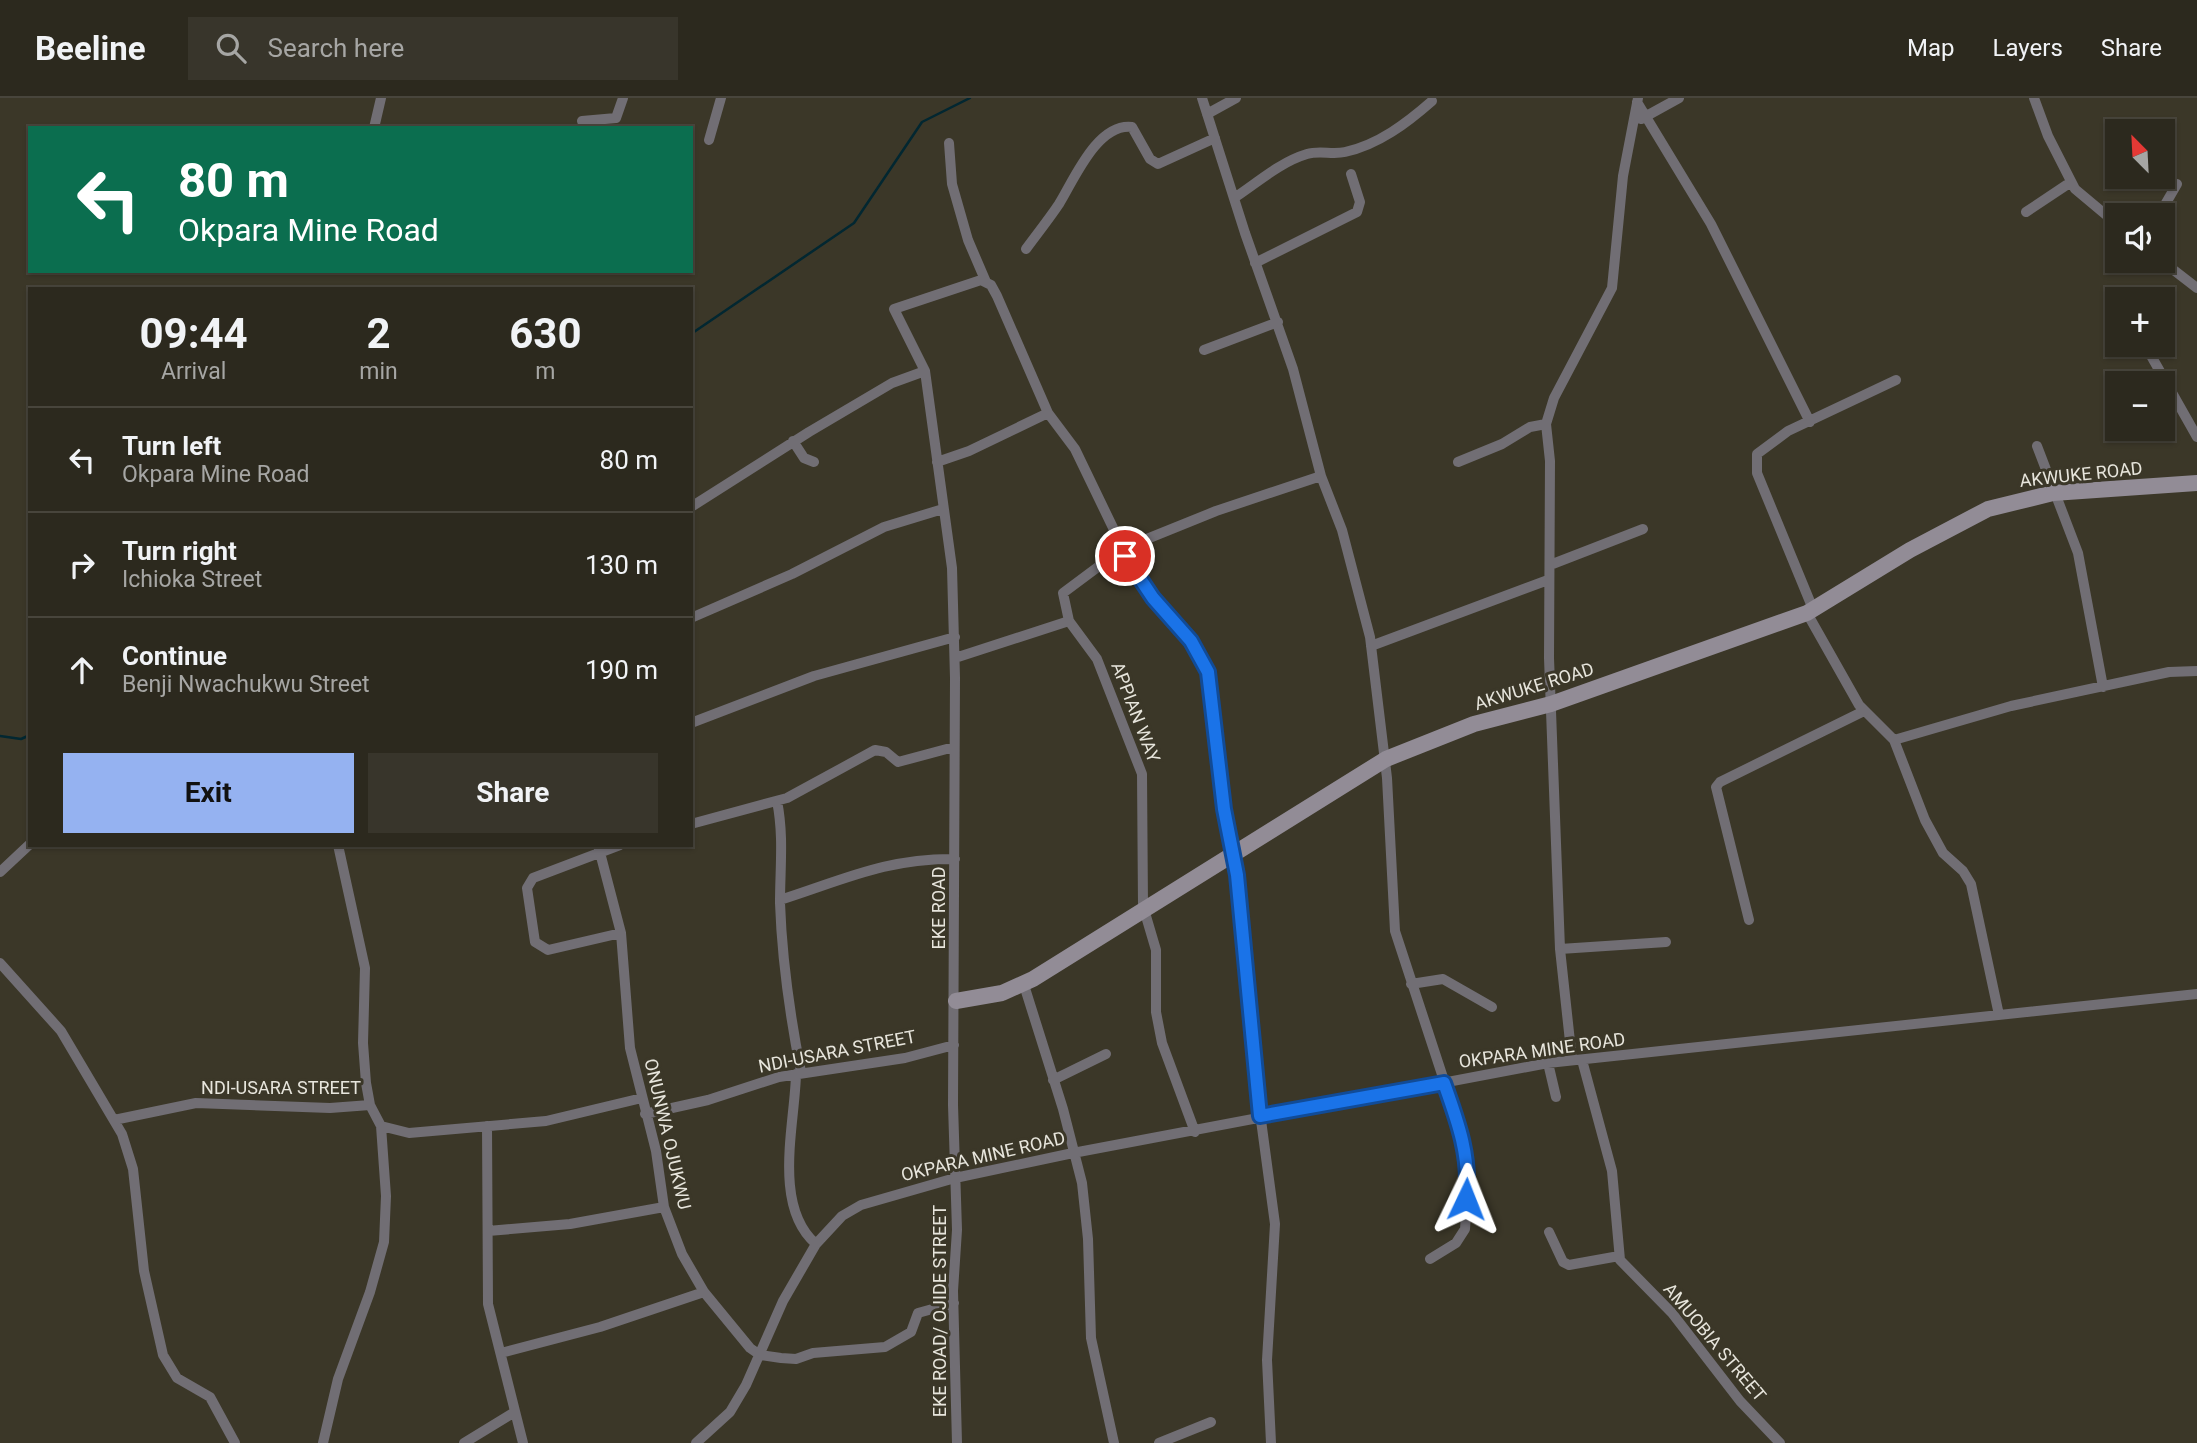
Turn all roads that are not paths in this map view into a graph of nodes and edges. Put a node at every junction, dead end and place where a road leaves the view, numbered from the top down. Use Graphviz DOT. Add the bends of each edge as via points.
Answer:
graph roads {
  1 [pos="381,98"];
  2 [pos="623,98"];
  3 [pos="721,98"];
  4 [pos="1202,98"];
  5 [pos="1236,98"];
  6 [pos="1678,98"];
  7 [pos="2034,98"];
  8 [pos="1638,100"];
  9 [pos="1432,102"];
  10 [pos="1207,114"];
  11 [pos="1648,116"];
  12 [pos="1634,120"];
  13 [pos="582,121"];
  14 [pos="374,126"];
  15 [pos="1215,138"];
  16 [pos="709,140"];
  17 [pos="949,144"];
  18 [pos="1351,174"];
  19 [pos="2071,182"];
  20 [pos="2177,184"];
  21 [pos="1234,198"];
  22 [pos="2166,203"];
  23 [pos="2026,212"];
  24 [pos="2105,213"];
  25 [pos="1026,249"];
  26 [pos="1255,263"];
  27 [pos="2175,272"];
  28 [pos="986,282"];
  29 [pos="2197,288"];
  30 [pos="1278,322"];
  31 [pos="1204,350"];
  32 [pos="2152,357"];
  33 [pos="925,371"];
  34 [pos="1896,380"];
  35 [pos="1048,413"];
  36 [pos="1810,422"];
  37 [pos="1546,424"];
  38 [pos="2197,437"];
  39 [pos="793,441"];
  40 [pos="2037,446"];
  41 [pos="814,462"];
  42 [pos="937,462"];
  43 [pos="1458,462"];
  44 [pos="1321,476"];
  45 [pos="2197,483"];
  46 [pos="2053,493"];
  47 [pos="693,506"];
  48 [pos="943,509"];
  49 [pos="1643,529"];
  50 [pos="1122,550"];
  51 [pos="1550,565"];
  52 [pos="1548,580"];
  53 [pos="1810,611"];
  54 [pos="693,617"];
  55 [pos="1069,621"];
  56 [pos="955,637"];
  57 [pos="1371,646"];
  58 [pos="955,658"];
  59 [pos="2197,671"];
  60 [pos="2103,687"];
  61 [pos="1551,704"];
  62 [pos="1864,711"];
  63 [pos="693,722"];
  64 [pos="1894,740"];
  65 [pos="954,747"];
  66 [pos="1386,759"];
  67 [pos="777,802"];
  68 [pos="693,823"];
  69 [pos="28,846"];
  70 [pos="338,847"];
  71 [pos="599,850"];
  72 [pos="1233,852"];
  73 [pos="955,859"];
  74 [pos="0,872"];
  75 [pos="780,900"];
  76 [pos="1144,909"];
  77 [pos="1749,920"];
  78 [pos="621,933"];
  79 [pos="1666,942"];
  80 [pos="1560,949"];
  81 [pos="0,963"];
  82 [pos="1411,984"];
  83 [pos="1024,985"];
  84 [pos="2197,994"];
  85 [pos="956,1001"];
  86 [pos="1492,1007"];
  87 [pos="1999,1015"];
  88 [pos="954,1045"];
  89 [pos="1106,1054"];
  90 [pos="1577,1060"];
  91 [pos="1548,1063"];
  92 [pos="799,1073"];
  93 [pos="1053,1080"];
  94 [pos="1444,1083"];
  95 [pos="1556,1097"];
  96 [pos="642,1098"];
  97 [pos="370,1105"];
  98 [pos="645,1114"];
  99 [pos="1260,1116"];
  100 [pos="114,1120"];
  101 [pos="381,1126"];
  102 [pos="487,1126"];
  103 [pos="1195,1132"];
  104 [pos="1073,1153"];
  105 [pos="955,1178"];
  106 [pos="664,1206"];
  107 [pos="488,1231"];
  108 [pos="1549,1232"];
  109 [pos="816,1244"];
  110 [pos="1619,1255"];
  111 [pos="1430,1259"];
  112 [pos="704,1293"];
  113 [pos="954,1303"];
  114 [pos="501,1353"];
  115 [pos="760,1355"];
  116 [pos="513,1413"];
  117 [pos="1211,1422"];
  118 [pos="235,1443"];
  119 [pos="323,1443"];
  120 [pos="464,1443"];
  121 [pos="523,1443"];
  122 [pos="696,1443"];
  123 [pos="957,1443"];
  124 [pos="1114,1443"];
  125 [pos="1158,1443"];
  126 [pos="1271,1443"];
  127 [pos="1780,1443"];
  1 -- 14 [label="street"];
  2 -- 13 [label="street" via="616,118"];
  3 -- 16 [label="street"];
  4 -- 10 [label="street"];
  5 -- 10 [label="street"];
  6 -- 11 [label="street"];
  7 -- 19 [label="street"];
  8 -- 11 [label="street"];
  8 -- 12 [label="street"];
  9 -- 21 [label="street" via="1378,139 1342,153 1296,158"];
  10 -- 15 [label="street"];
  11 -- 12 [label="street"];
  11 -- 36 [label="street" via="1777,352"];
  12 -- 37 [label="street" via="1623,176 1612,288 1554,398"];
  15 -- 21 [label="street"];
  15 -- 25 [label="street" via="1158,164 1150,159 1132,127 1112,134 1078,167 1060,202"];
  17 -- 28 [label="street" via="952,184"];
  18 -- 26 [label="street" via="1360,202 1357,212"];
  19 -- 23 [label="street"];
  19 -- 24 [label="street"];
  20 -- 22 [label="street"];
  21 -- 26 [label="street"];
  26 -- 30 [label="street"];
  27 -- 29 [label="street"];
  28 -- 33 [label="street, EKE ROAD" via="973,282 894,309"];
  28 -- 35 [label="street" via="997,296"];
  30 -- 31 [label="street"];
  30 -- 44 [label="street"];
  32 -- 38 [label="street"];
  33 -- 39 [label="street" via="892,383"];
  33 -- 42 [label="street, EKE ROAD"];
  34 -- 36 [label="street"];
  35 -- 42 [label="street"];
  35 -- 50 [label="street" via="1075,449"];
  36 -- 53 [label="street" via="1765,445 1755,462"];
  37 -- 43 [label="street" via="1530,427"];
  37 -- 51 [label="street"];
  39 -- 41 [label="street" via="804,458"];
  39 -- 47 [label="street"];
  40 -- 46 [label="street"];
  42 -- 48 [label="street, EKE ROAD"];
  44 -- 50 [label="street" via="1203,516"];
  44 -- 57 [label="street" via="1342,530"];
  45 -- 46 [label="main road, AKWUKE ROAD"];
  46 -- 53 [label="main road, AKWUKE ROAD" via="1980,512"];
  46 -- 60 [label="street" via="2078,553"];
  48 -- 54 [label="street" via="884,527 780,580"];
  48 -- 56 [label="street, EKE ROAD"];
  49 -- 51 [label="street"];
  50 -- 55 [label="street" via="1066,588 1063,597"];
  50 -- 72 [label="street" via="1145,588 1205,663"];
  51 -- 52 [label="street"];
  52 -- 57 [label="street"];
  52 -- 61 [label="street"];
  53 -- 61 [label="main road, AKWUKE ROAD"];
  53 -- 62 [label="street"];
  55 -- 58 [label="street"];
  55 -- 76 [label="street, APPIAN WAY" via="1097,659 1141,771"];
  56 -- 58 [label="street, EKE ROAD"];
  56 -- 63 [label="street" via="814,676"];
  57 -- 66 [label="street"];
  58 -- 65 [label="street, EKE ROAD"];
  59 -- 60 [label="street" via="2169,671"];
  60 -- 64 [label="street" via="1980,713"];
  61 -- 66 [label="main road, AKWUKE ROAD" via="1484,720"];
  61 -- 80 [label="street"];
  62 -- 64 [label="street"];
  62 -- 77 [label="street" via="1716,787"];
  64 -- 87 [label="street" via="1943,853 1971,884"];
  65 -- 67 [label="street" via="898,762 886,752 870,751"];
  65 -- 73 [label="street, EKE ROAD"];
  66 -- 72 [label="main road, AKWUKE ROAD"];
  66 -- 82 [label="street" via="1395,931"];
  67 -- 68 [label="street"];
  67 -- 75 [label="street" via="783,850"];
  69 -- 74 [label="street"];
  70 -- 97 [label="street" via="365,968 363,1043"];
  71 -- 78 [label="street, ONUNWA OJUKWU"];
  71 -- 78 [label="street" via="528,884 535,942 548,950"];
  72 -- 76 [label="main road, AKWUKE ROAD"];
  72 -- 99 [label="street"];
  73 -- 75 [label="street" via="905,860"];
  73 -- 85 [label="street, EKE ROAD"];
  75 -- 92 [label="street"];
  76 -- 83 [label="main road, AKWUKE ROAD"];
  76 -- 103 [label="street, APPIAN WAY" via="1156,950 1154,997 1160,1034"];
  78 -- 96 [label="street, ONUNWA OJUKWU" via="628,1033"];
  79 -- 80 [label="street"];
  80 -- 90 [label="street"];
  81 -- 100 [label="street" via="61,1031"];
  82 -- 86 [label="street" via="1443,979"];
  82 -- 94 [label="street"];
  83 -- 85 [label="main road, AKWUKE ROAD"];
  83 -- 93 [label="street"];
  84 -- 87 [label="street, OKPARA MINE ROAD"];
  85 -- 88 [label="street, EKE ROAD"];
  87 -- 90 [label="street, OKPARA MINE ROAD"];
  88 -- 92 [label="street, NDI-USARA STREET" via="892,1060"];
  88 -- 105 [label="street, EKE ROAD"];
  89 -- 93 [label="street"];
  90 -- 91 [label="street, OKPARA MINE ROAD"];
  90 -- 110 [label="street" via="1612,1171"];
  91 -- 94 [label="street, OKPARA MINE ROAD"];
  91 -- 95 [label="street"];
  92 -- 98 [label="street, NDI-USARA STREET"];
  92 -- 109 [label="street" via="788,1137 792,1193 802,1230"];
  93 -- 104 [label="street"];
  94 -- 99 [label="street, OKPARA MINE ROAD"];
  94 -- 111 [label="street" via="1469,1169 1465,1228 1456,1243"];
  96 -- 98 [label="street, ONUNWA OJUKWU"];
  96 -- 102 [label="street" via="546,1121"];
  97 -- 100 [label="street, NDI-USARA STREET" via="196,1103"];
  97 -- 101 [label="street, NDI-USARA STREET"];
  98 -- 106 [label="street, ONUNWA OJUKWU"];
  99 -- 103 [label="street, OKPARA MINE ROAD"];
  99 -- 126 [label="street" via="1275,1224 1267,1360"];
  100 -- 118 [label="street" via="134,1169 144,1271 163,1355 173,1374 209,1397"];
  101 -- 102 [label="street" via="409,1133"];
  101 -- 119 [label="street" via="384,1242 338,1379"];
  102 -- 107 [label="street"];
  103 -- 104 [label="street, OKPARA MINE ROAD"];
  104 -- 105 [label="street, OKPARA MINE ROAD"];
  104 -- 124 [label="street" via="1082,1183 1088,1239 1091,1338"];
  105 -- 109 [label="street, OKPARA MINE ROAD" via="855,1207"];
  105 -- 113 [label="street, EKE ROAD/ OJIDE STREET"];
  106 -- 107 [label="street" via="570,1224"];
  106 -- 112 [label="street, ONUNWA OJUKWU" via="682,1254"];
  107 -- 114 [label="street" via="488,1304"];
  108 -- 110 [label="street" via="1563,1262 1569,1265"];
  109 -- 115 [label="street, OKPARA MINE ROAD" via="783,1301"];
  110 -- 127 [label="street, AMUOBIA STREET" via="1623,1266 1688,1332 1740,1401"];
  112 -- 114 [label="street"];
  112 -- 115 [label="street, ONUNWA OJUKWU"];
  113 -- 115 [label="street" via="918,1312 911,1332 885,1347 813,1353 796,1359"];
  113 -- 123 [label="street, EKE ROAD/ OJIDE STREET"];
  114 -- 116 [label="street"];
  115 -- 122 [label="street, OKPARA MINE ROAD" via="730,1412"];
  116 -- 120 [label="street"];
  116 -- 121 [label="street"];
  117 -- 125 [label="street"];
}
